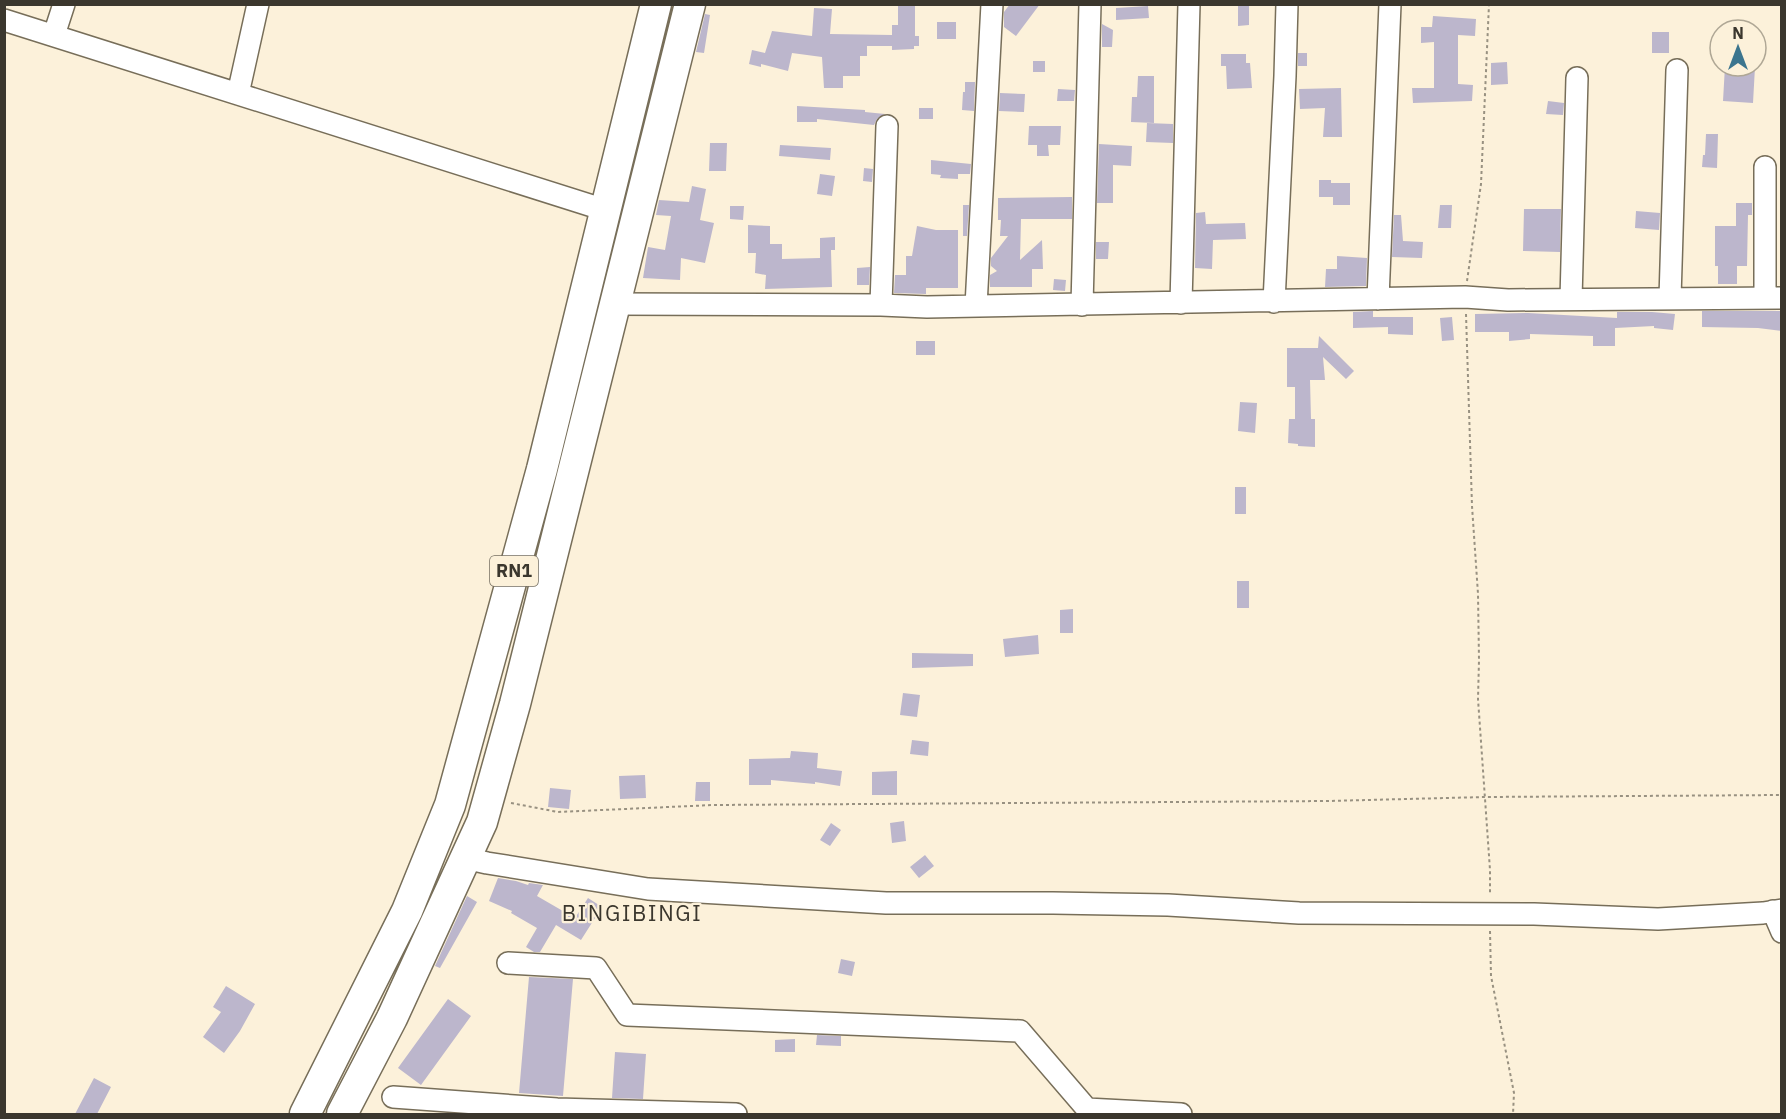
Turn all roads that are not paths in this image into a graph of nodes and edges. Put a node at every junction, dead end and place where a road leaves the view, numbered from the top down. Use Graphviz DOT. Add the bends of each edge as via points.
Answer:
graph roads {
  1 [pos="64,4"];
  2 [pos="258,4"];
  3 [pos="656,4"];
  4 [pos="690,4"];
  5 [pos="992,4"];
  6 [pos="1090,4"];
  7 [pos="1189,4"];
  8 [pos="1287,4"];
  9 [pos="1390,4"];
  10 [pos="4,20"];
  11 [pos="54,35"];
  12 [pos="1677,70"];
  13 [pos="1577,78"];
  14 [pos="238,94"];
  15 [pos="887,126"];
  16 [pos="1766,167"];
  17 [pos="605,210"];
  18 [pos="1670,298"];
  19 [pos="1773,298"];
  20 [pos="1378,299"];
  21 [pos="1571,299"];
  22 [pos="1274,302"];
  23 [pos="1181,303"];
  24 [pos="614,304"];
  25 [pos="881,305"];
  26 [pos="1082,305"];
  27 [pos="976,306"];
  28 [pos="465,858"];
  29 [pos="1777,910"];
  30 [pos="1782,932"];
  31 [pos="508,963"];
  32 [pos="393,1097"];
  33 [pos="305,1114"];
  34 [pos="342,1114"];
  35 [pos="736,1114"];
  36 [pos="1181,1114"];
  1 -- 11 [label="street"];
  2 -- 14 [label="street"];
  3 -- 17 [label="highway, RN1"];
  4 -- 24 [label="highway, RN1"];
  5 -- 27 [label="street"];
  6 -- 26 [label="street"];
  7 -- 23 [label="street"];
  8 -- 22 [label="street"];
  9 -- 20 [label="street"];
  10 -- 11 [label="street"];
  11 -- 14 [label="street"];
  12 -- 18 [label="street"];
  13 -- 21 [label="street"];
  14 -- 17 [label="street"];
  15 -- 25 [label="street"];
  16 -- 19 [label="street"];
  17 -- 33 [label="highway, RN1" via="542,469 450,805 407,911"];
  18 -- 19 [label="street"];
  18 -- 21 [label="street"];
  20 -- 21 [label="street"];
  20 -- 22 [label="street"];
  22 -- 23 [label="street"];
  23 -- 26 [label="street"];
  24 -- 25 [label="street"];
  24 -- 28 [label="highway, RN1" via="515,704 482,822"];
  25 -- 27 [label="street"];
  26 -- 27 [label="street"];
  28 -- 29 [label="street" via="648,889 886,903 1168,905 1299,913 1658,919"];
  28 -- 34 [label="highway, RN1" via="392,1018"];
  29 -- 30 [label="street"];
  31 -- 36 [label="street" via="596,968 627,1015 1020,1031 1087,1109"];
  32 -- 35 [label="street" via="557,1109"];
}
